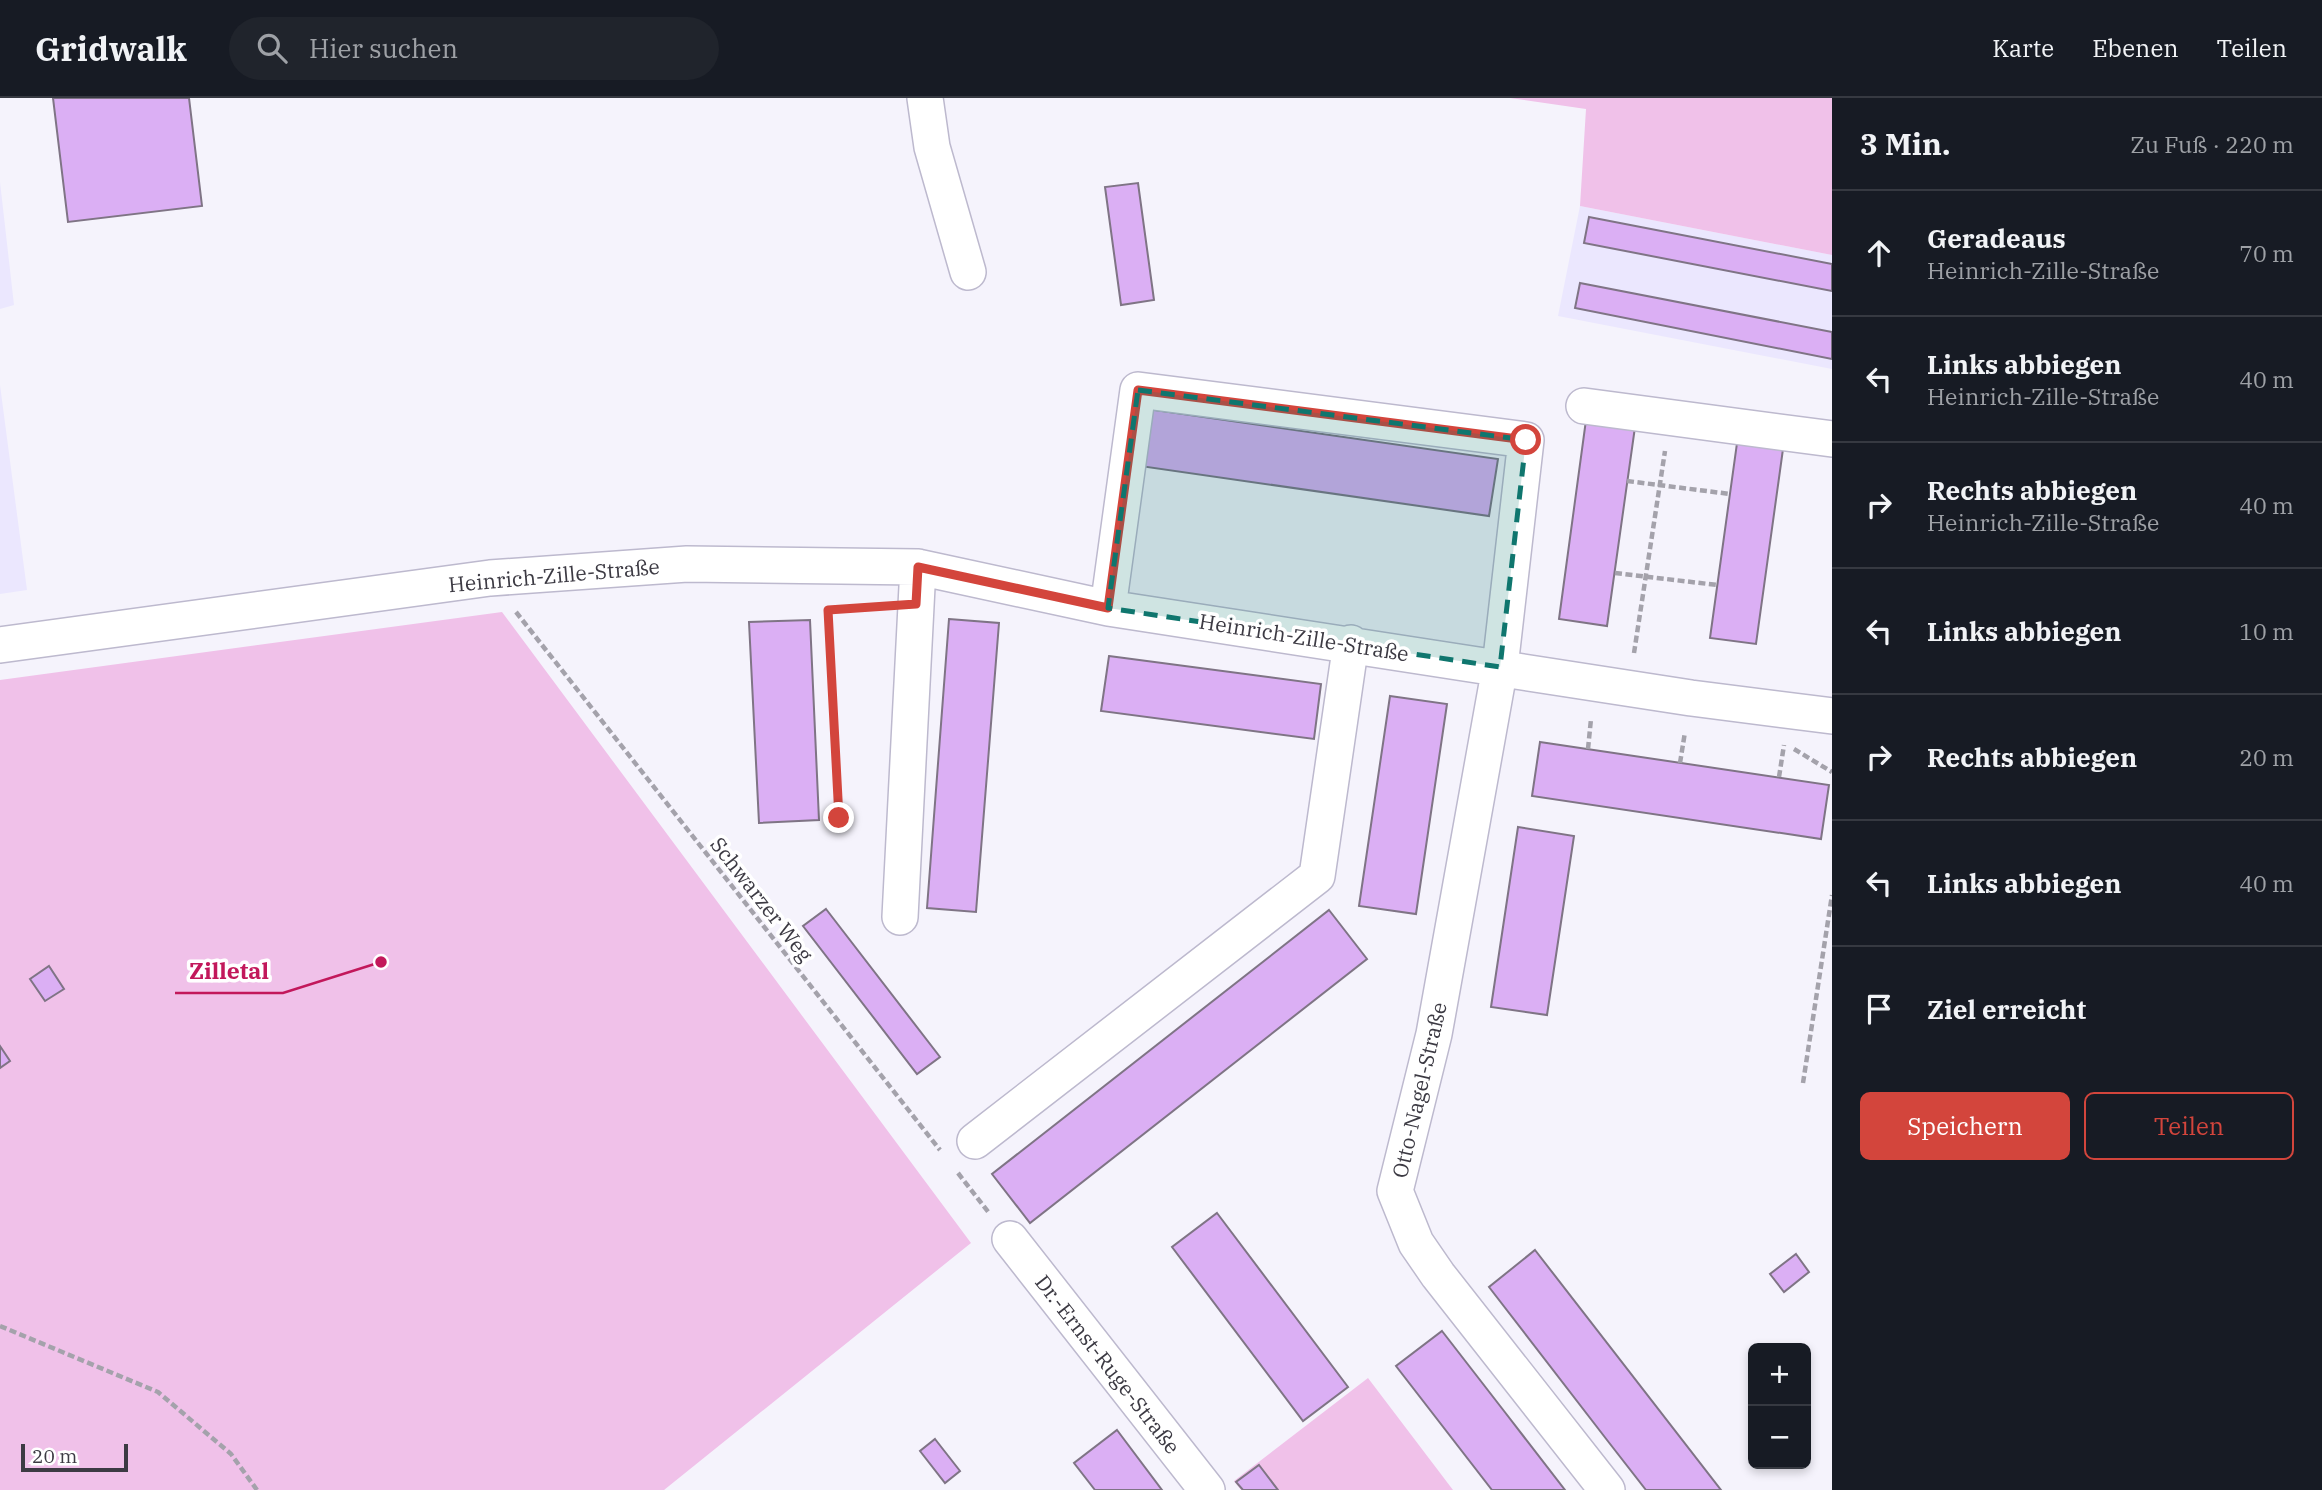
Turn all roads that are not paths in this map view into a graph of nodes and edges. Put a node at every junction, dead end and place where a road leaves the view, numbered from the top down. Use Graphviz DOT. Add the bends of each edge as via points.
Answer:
graph roads {
  1 [pos="925,98"];
  2 [pos="968,272"];
  3 [pos="1584,406"];
  4 [pos="1832,439"];
  5 [pos="918,567"];
  6 [pos="1108,608"];
  7 [pos="1351,643"];
  8 [pos="0,645"];
  9 [pos="1500,667"];
  10 [pos="1832,716"];
  11 [pos="900,917"];
  12 [pos="962,1152"];
  13 [pos="1010,1239"];
  14 [pos="1207,1490"];
  15 [pos="1607,1490"];
  1 -- 2 [label="street" via="932,147"];
  3 -- 4 [label="street"];
  5 -- 6 [label="street, Heinrich-Zille-Straße"];
  5 -- 8 [label="street, Heinrich-Zille-Straße" via="687,564 490,578"];
  5 -- 11 [label="street"];
  6 -- 7 [label="street, Heinrich-Zille-Straße"];
  6 -- 9 [label="street" via="1138,390 1526,440"];
  7 -- 9 [label="street, Heinrich-Zille-Straße"];
  7 -- 12 [label="street" via="1317,876"];
  9 -- 10 [label="street, Heinrich-Zille-Straße"];
  9 -- 15 [label="street, Otto-Nagel-Straße" via="1434,1034 1395,1191 1416,1243 1438,1275"];
  13 -- 14 [label="street, Dr.-Ernst-Ruge-Straße"];
}
